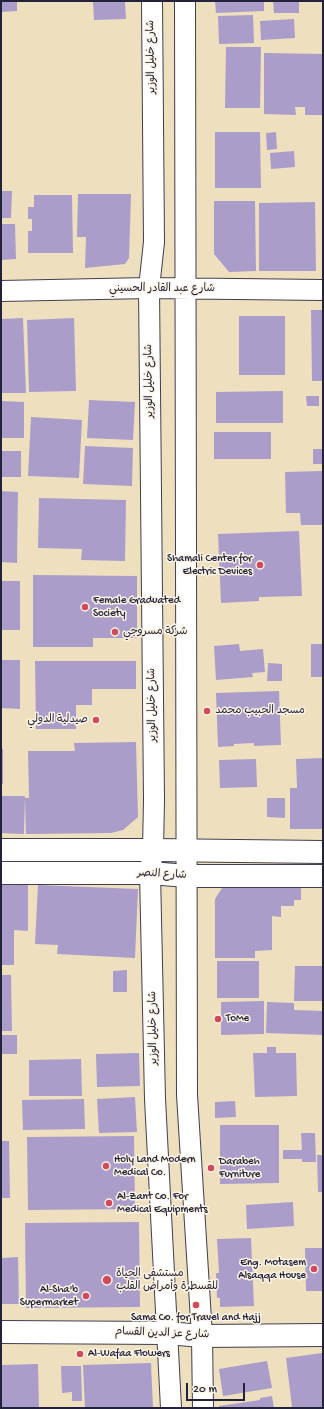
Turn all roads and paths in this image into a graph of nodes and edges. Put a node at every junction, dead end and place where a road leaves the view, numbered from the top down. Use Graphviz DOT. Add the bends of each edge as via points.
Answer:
graph roads {
  1 [pos="152,1"];
  2 [pos="185,1"];
  3 [pos="148,288"];
  4 [pos="186,289"];
  5 [pos="323,290"];
  6 [pos="1,291"];
  7 [pos="1,850"];
  8 [pos="153,850"];
  9 [pos="186,851"];
  10 [pos="323,852"];
  11 [pos="150,873"];
  12 [pos="1,874"];
  13 [pos="187,876"];
  14 [pos="323,876"];
  15 [pos="1,1332"];
  16 [pos="323,1335"];
  17 [pos="167,1338"];
  18 [pos="201,1340"];
  19 [pos="1,1344"];
  20 [pos="323,1345"];
  21 [pos="171,1408"];
  22 [pos="203,1408"];
  1 -- 3 [label="street, شارع خليل الوزير" via="154,242"];
  2 -- 4 [label="street"];
  3 -- 4 [label="street, شارع عبد القادر الحسيني"];
  3 -- 6 [label="street, شارع عبد القادر الحسيني"];
  3 -- 8 [label="street, شارع خليل الوزير"];
  4 -- 5 [label="street, شارع عبد القادر الحسيني"];
  4 -- 9 [label="street"];
  7 -- 8 [label="main road"];
  8 -- 9 [label="main road"];
  8 -- 11 [label="street, شارع خليل الوزير"];
  9 -- 10 [label="main road"];
  9 -- 13 [label="street"];
  11 -- 12 [label="main road, شارع النصر"];
  11 -- 13 [label="main road, شارع النصر"];
  11 -- 17 [label="street, شارع خليل الوزير" via="155,1099"];
  13 -- 14 [label="main road, شارع النصر"];
  13 -- 18 [label="street" via="187,1095"];
  15 -- 17 [label="main road, شارع عز الدين القسام"];
  16 -- 18 [label="main road, شارع عز الدين القسام"];
  17 -- 18 [label="main road, شارع عز الدين القسام"];
  17 -- 19 [label="main road, شارع عز الدين القسام"];
  17 -- 21 [label="street, شارع خليل الوزير"];
  18 -- 20 [label="main road, شارع عز الدين القسام"];
  18 -- 22 [label="street"];
}
